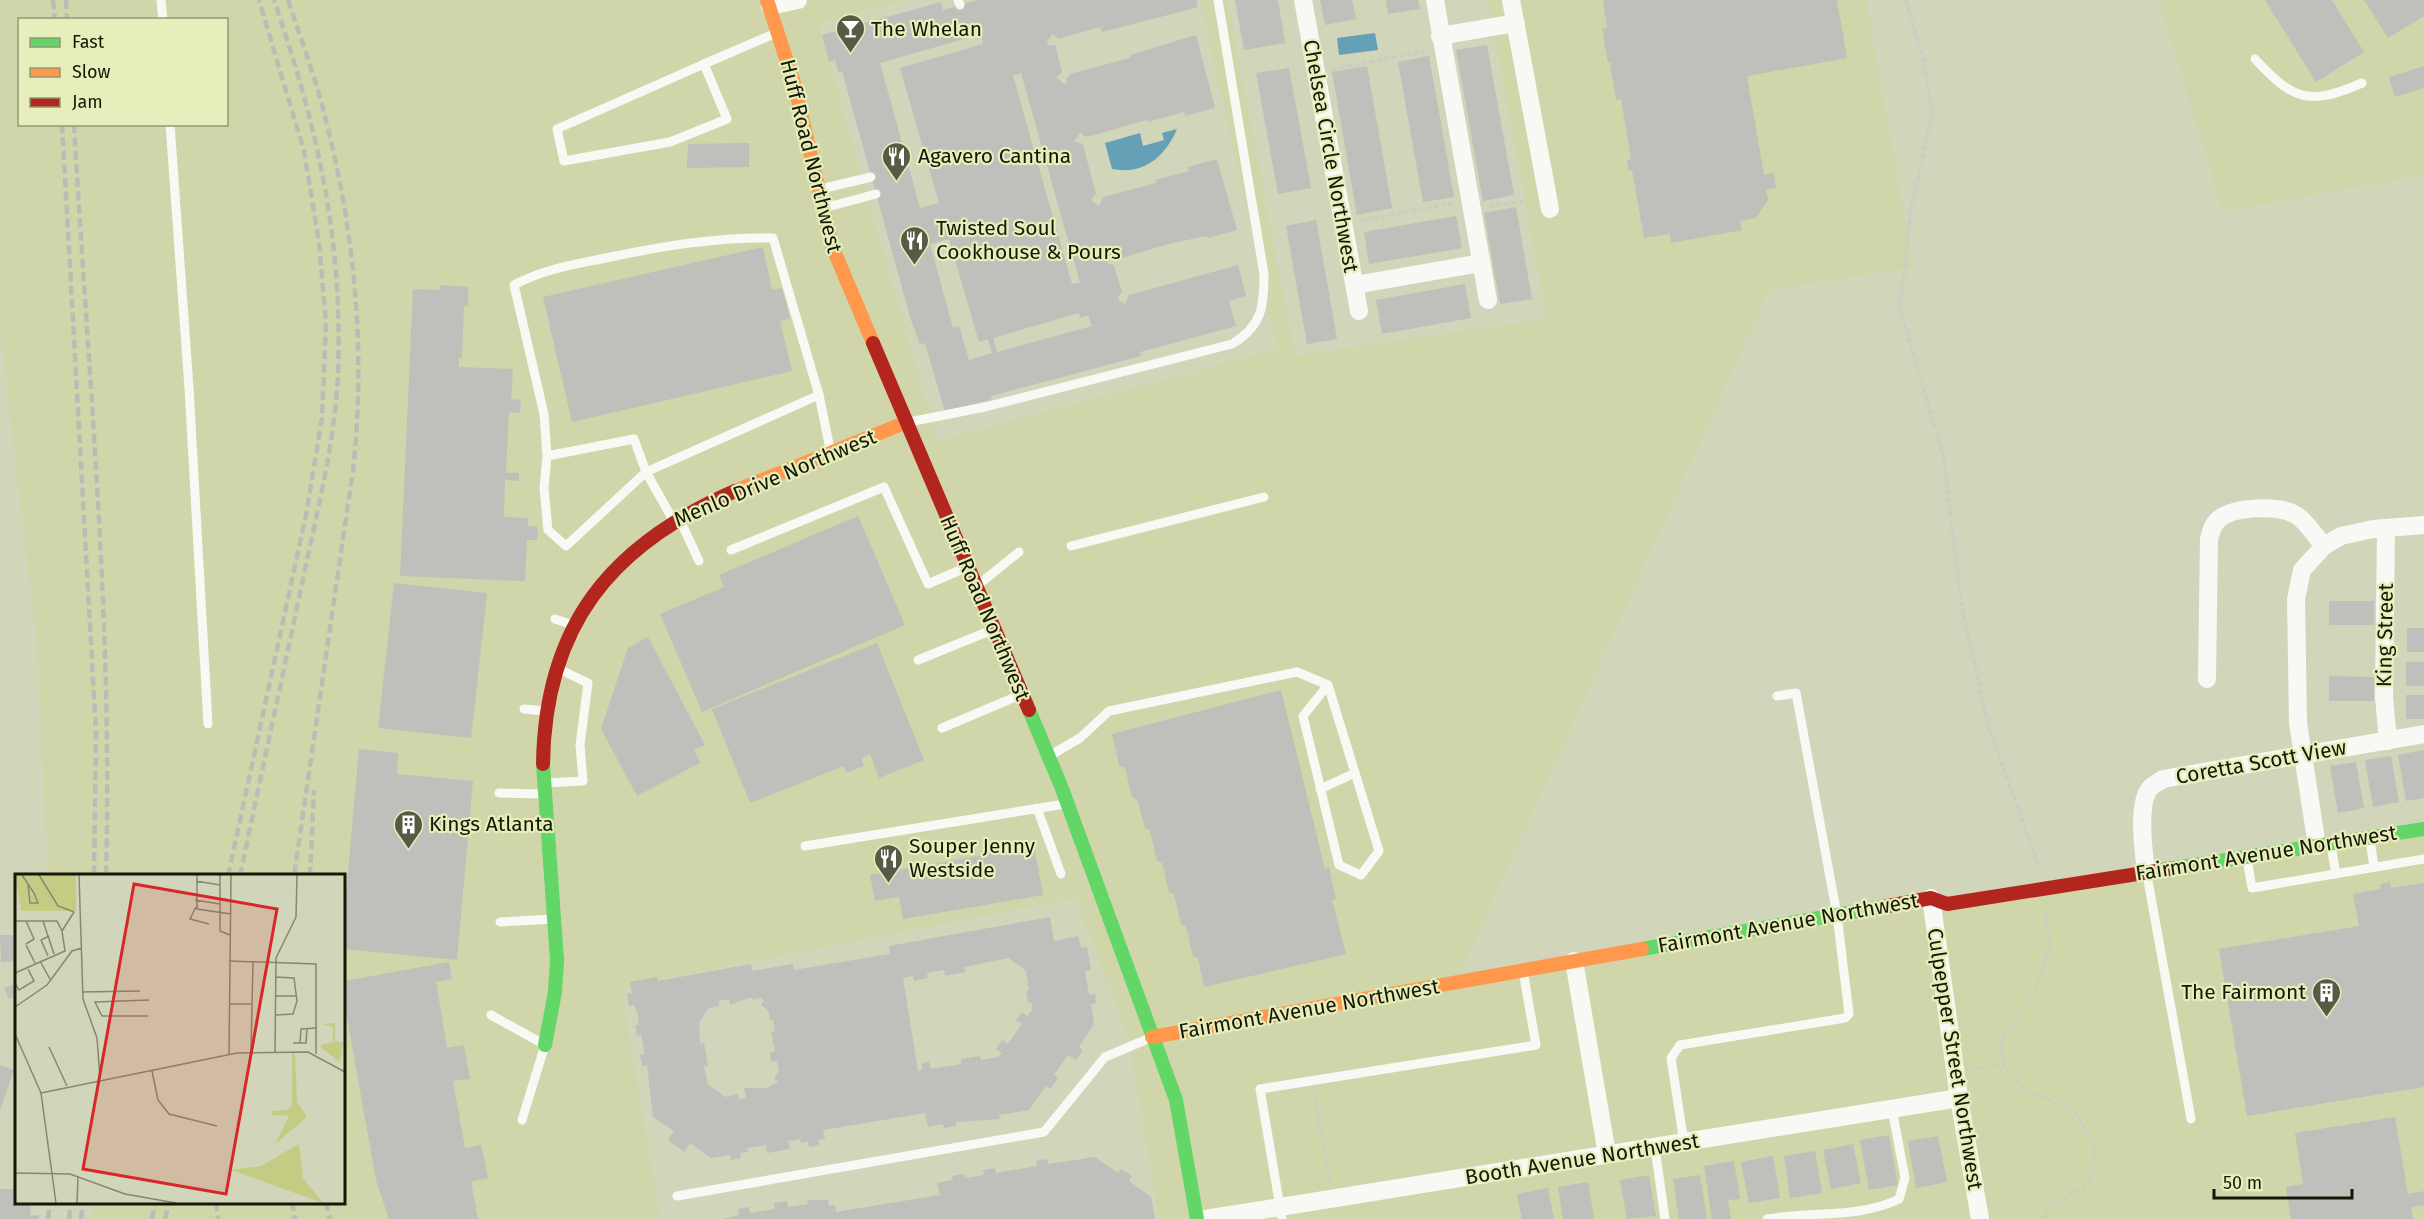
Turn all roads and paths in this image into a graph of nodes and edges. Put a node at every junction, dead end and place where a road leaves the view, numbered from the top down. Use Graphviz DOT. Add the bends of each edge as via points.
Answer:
graph roads {
  1 [pos="161,0"];
  2 [pos="798,0"];
  3 [pos="1218,0"];
  4 [pos="1303,0"];
  5 [pos="1435,0"];
  6 [pos="1511,0"];
  7 [pos="1906,0"];
  8 [pos="768,3"];
  9 [pos="163,18"];
  10 [pos="1516,23"];
  11 [pos="778,32"];
  12 [pos="1435,43"];
  13 [pos="2255,59"];
  14 [pos="704,64"];
  15 [pos="1328,70"];
  16 [pos="2362,83"];
  17 [pos="170,126"];
  18 [pos="871,177"];
  19 [pos="848,183"];
  20 [pos="817,190"];
  21 [pos="876,194"];
  22 [pos="853,200"];
  23 [pos="1522,201"];
  24 [pos="1457,203"];
  25 [pos="1479,208"];
  26 [pos="822,209"];
  27 [pos="1550,209"];
  28 [pos="1355,221"];
  29 [pos="1481,263"];
  30 [pos="1355,285"];
  31 [pos="1488,300"];
  32 [pos="1359,311"];
  33 [pos="819,395"];
  34 [pos="907,422"];
  35 [pos="831,452"];
  36 [pos="547,456"];
  37 [pos="646,472"];
  38 [pos="1264,496"];
  39 [pos="676,519"];
  40 [pos="2424,525"];
  41 [pos="2385,528"];
  42 [pos="1071,546"];
  43 [pos="2324,546"];
  44 [pos="731,550"];
  45 [pos="1019,552"];
  46 [pos="699,561"];
  47 [pos="968,567"];
  48 [pos="976,586"];
  49 [pos="555,619"];
  50 [pos="573,625"];
  51 [pos="994,629"];
  52 [pos="918,660"];
  53 [pos="556,668"];
  54 [pos="2207,680"];
  55 [pos="1328,685"];
  56 [pos="1022,694"];
  57 [pos="1777,696"];
  58 [pos="524,709"];
  59 [pos="546,711"];
  60 [pos="207,724"];
  61 [pos="942,728"];
  62 [pos="2424,734"];
  63 [pos="2388,741"];
  64 [pos="2302,755"];
  65 [pos="1048,756"];
  66 [pos="1355,773"];
  67 [pos="544,789"];
  68 [pos="1320,789"];
  69 [pos="499,793"];
  70 [pos="1067,803"];
  71 [pos="1037,808"];
  72 [pos="2424,829"];
  73 [pos="2369,837"];
  74 [pos="2324,844"];
  75 [pos="805,846"];
  76 [pos="2246,857"];
  77 [pos="2424,859"];
  78 [pos="2374,867"];
  79 [pos="2146,872"];
  80 [pos="1061,874"];
  81 [pos="2336,874"];
  82 [pos="2042,889"];
  83 [pos="1932,898"];
  84 [pos="1837,915"];
  85 [pos="554,919"];
  86 [pos="500,922"];
  87 [pos="1574,961"];
  88 [pos="1523,970"];
  89 [pos="491,1015"];
  90 [pos="1152,1037"];
  91 [pos="544,1045"];
  92 [pos="2003,1064"];
  93 [pos="1970,1069"];
  94 [pos="1314,1092"];
  95 [pos="1959,1098"];
  96 [pos="1892,1109"];
  97 [pos="2191,1119"];
  98 [pos="522,1120"];
  99 [pos="1684,1143"];
  100 [pos="1655,1148"];
  101 [pos="1607,1154"];
  102 [pos="1330,1183"];
  103 [pos="677,1196"];
  104 [pos="1281,1213"];
  105 [pos="1197,1219"];
  106 [pos="1205,1219"];
  107 [pos="1665,1219"];
  108 [pos="1767,1219"];
  109 [pos="1980,1219"];
  110 [pos="2041,1219"];
  1 -- 9 [label="lane"];
  2 -- 8 [label="street"];
  3 -- 34 [label="lane" via="1264,274 1264,302 1250,333 1232,344 985,407"];
  4 -- 30 [label="street, Chelsea Circle Northwest"];
  5 -- 12 [label="street"];
  6 -- 10 [label="street"];
  7 -- 82 [label="path" via="1924,62 1932,114 1911,208 1900,308 1943,455 1962,608 1988,725 2039,862"];
  8 -- 11 [label="street, Huff Road Northwest"];
  10 -- 12 [label="street"];
  10 -- 27 [label="street"];
  11 -- 14 [label="lane"];
  11 -- 20 [label="street, Huff Road Northwest" via="794,83"];
  12 -- 15 [label="path"];
  12 -- 29 [label="street"];
  13 -- 16 [label="lane" via="2280,86 2314,99"];
  14 -- 14 [label="lane" via="557,129 564,161 670,142 727,118"];
  17 -- 60 [label="lane"];
  18 -- 19 [label="lane"];
  19 -- 20 [label="lane"];
  19 -- 22 [label="lane"];
  20 -- 26 [label="street, Huff Road Northwest"];
  21 -- 22 [label="lane"];
  22 -- 26 [label="lane"];
  23 -- 25 [label="path"];
  24 -- 28 [label="path"];
  26 -- 34 [label="street, Huff Road Northwest" via="844,278"];
  29 -- 30 [label="street"];
  29 -- 31 [label="street"];
  30 -- 32 [label="street, Chelsea Circle Northwest"];
  33 -- 35 [label="lane"];
  33 -- 36 [label="lane" via="773,238 734,237 672,244 539,271 514,285 544,414"];
  33 -- 37 [label="lane"];
  34 -- 35 [label="street, Menlo Drive Northwest"];
  34 -- 47 [label="street, Huff Road Northwest"];
  35 -- 39 [label="street, Menlo Drive Northwest"];
  36 -- 37 [label="lane" via="634,439"];
  36 -- 37 [label="lane" via="544,488 548,530 566,546"];
  37 -- 39 [label="lane"];
  38 -- 42 [label="lane"];
  39 -- 46 [label="lane"];
  39 -- 50 [label="street, Menlo Drive Northwest" via="620,563"];
  40 -- 41 [label="street"];
  41 -- 43 [label="street" via="2341,536"];
  41 -- 63 [label="street, King Street" via="2384,705"];
  43 -- 54 [label="street" via="2296,515 2284,511 2232,512 2213,526 2208,557"];
  43 -- 64 [label="street" via="2302,570 2296,599"];
  44 -- 47 [label="lane" via="884,487 928,584"];
  45 -- 48 [label="lane"];
  47 -- 48 [label="street, Huff Road Northwest"];
  48 -- 51 [label="street, Huff Road Northwest"];
  49 -- 50 [label="lane"];
  50 -- 53 [label="street, Menlo Drive Northwest"];
  51 -- 52 [label="lane"];
  51 -- 56 [label="street, Huff Road Northwest"];
  53 -- 59 [label="street, Menlo Drive Northwest"];
  53 -- 67 [label="lane" via="588,683 580,745 584,781"];
  55 -- 65 [label="lane" via="1297,672 1109,711 1080,738"];
  55 -- 66 [label="lane"];
  55 -- 68 [label="lane" via="1303,716"];
  56 -- 61 [label="lane"];
  56 -- 65 [label="street, Huff Road Northwest"];
  57 -- 84 [label="lane" via="1796,693"];
  58 -- 59 [label="lane"];
  59 -- 67 [label="street, Menlo Drive Northwest"];
  62 -- 63 [label="street, Coretta Scott View"];
  63 -- 64 [label="street, Coretta Scott View"];
  64 -- 74 [label="street"];
  64 -- 79 [label="street, Coretta Scott View" via="2179,775 2150,787 2144,800 2142,824"];
  65 -- 70 [label="street, Huff Road Northwest"];
  66 -- 68 [label="lane"];
  66 -- 68 [label="lane" via="1379,852 1361,875 1339,865"];
  67 -- 69 [label="lane"];
  67 -- 85 [label="street, Menlo Drive Northwest"];
  70 -- 71 [label="lane"];
  70 -- 90 [label="street, Huff Road Northwest"];
  71 -- 75 [label="lane"];
  71 -- 80 [label="lane"];
  72 -- 73 [label="street, Fairmont Avenue Northwest"];
  73 -- 74 [label="street, Fairmont Avenue Northwest"];
  73 -- 78 [label="lane"];
  74 -- 76 [label="street, Fairmont Avenue Northwest"];
  74 -- 81 [label="lane"];
  76 -- 79 [label="street, Fairmont Avenue Northwest"];
  76 -- 81 [label="lane" via="2252,888"];
  77 -- 78 [label="lane"];
  78 -- 81 [label="lane"];
  79 -- 82 [label="street, Fairmont Avenue Northwest"];
  79 -- 97 [label="lane"];
  82 -- 83 [label="street, Fairmont Avenue Northwest" via="1947,904"];
  82 -- 92 [label="path" via="2050,945 2033,995 2001,1040"];
  83 -- 84 [label="street, Fairmont Avenue Northwest"];
  83 -- 95 [label="street, Culpepper Street Northwest"];
  84 -- 87 [label="street, Fairmont Avenue Northwest"];
  84 -- 99 [label="lane" via="1849,1014 1845,1018 1680,1045 1671,1058"];
  85 -- 86 [label="lane"];
  85 -- 91 [label="street, Menlo Drive Northwest" via="557,961"];
  87 -- 88 [label="street, Fairmont Avenue Northwest"];
  87 -- 101 [label="street"];
  88 -- 90 [label="street, Fairmont Avenue Northwest"];
  88 -- 104 [label="lane" via="1536,1046 1260,1089"];
  89 -- 91 [label="lane"];
  90 -- 103 [label="lane" via="1105,1057 1044,1132"];
  90 -- 105 [label="street, Huff Road Northwest" via="1176,1100"];
  91 -- 98 [label="lane"];
  92 -- 93 [label="path"];
  92 -- 110 [label="path" via="2024,1089 2075,1111 2097,1149 2088,1184 2053,1203"];
  94 -- 102 [label="path"];
  95 -- 96 [label="street, Booth Avenue Northwest"];
  95 -- 109 [label="street, Culpepper Street Northwest"];
  96 -- 99 [label="street, Booth Avenue Northwest"];
  96 -- 108 [label="lane" via="1905,1178 1899,1199 1852,1214"];
  99 -- 100 [label="street, Booth Avenue Northwest"];
  100 -- 101 [label="street, Booth Avenue Northwest"];
  100 -- 107 [label="lane"];
  101 -- 104 [label="street, Booth Avenue Northwest"];
  104 -- 106 [label="street, Booth Avenue Northwest"];
}
